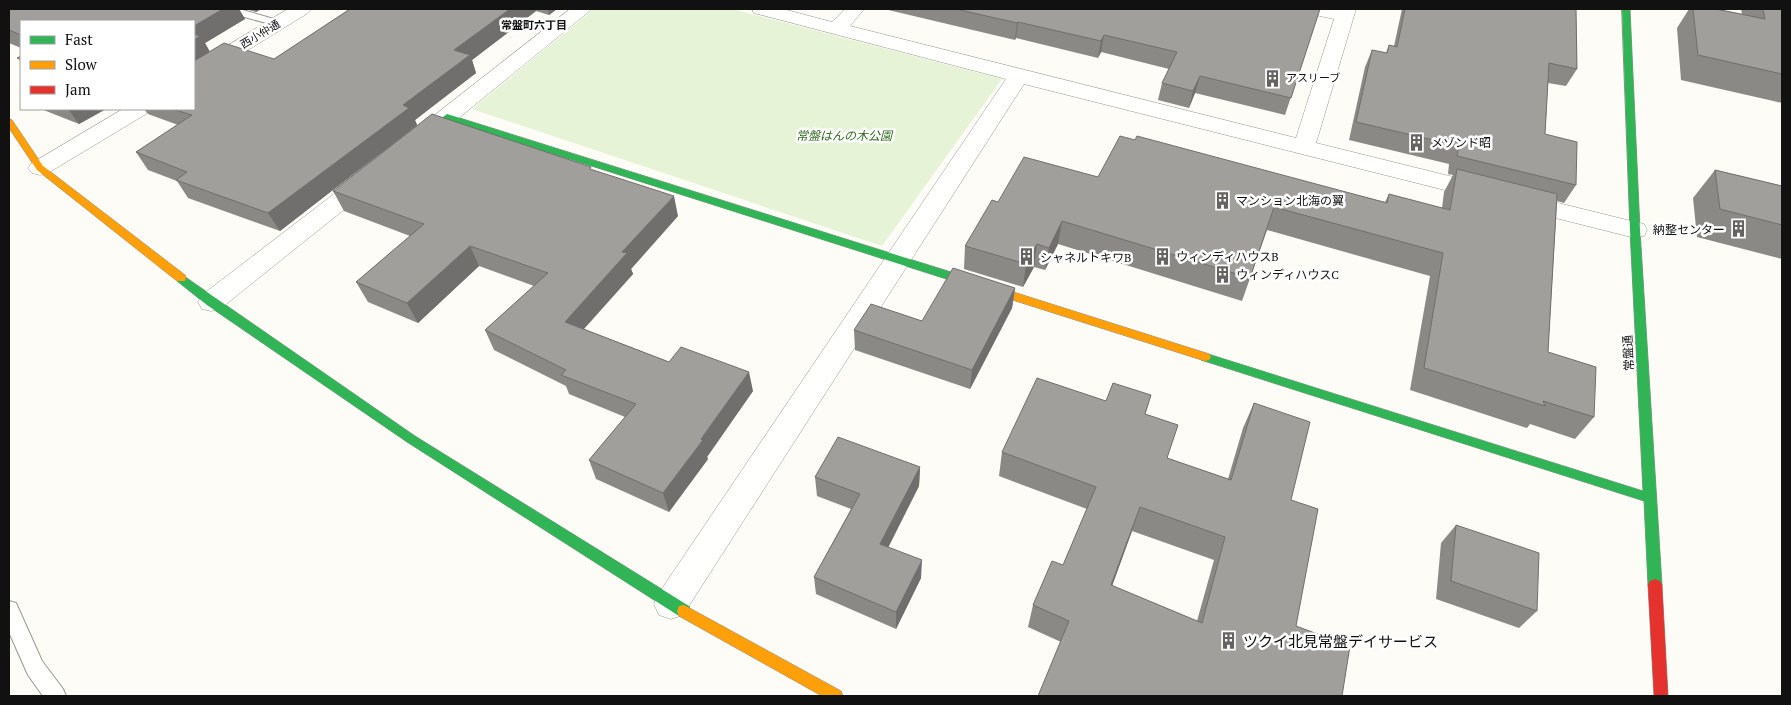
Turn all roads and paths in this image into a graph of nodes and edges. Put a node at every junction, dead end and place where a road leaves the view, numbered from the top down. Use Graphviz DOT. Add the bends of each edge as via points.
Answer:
graph roads {
  1 [pos="227,9"];
  2 [pos="301,9"];
  3 [pos="582,9"];
  4 [pos="760,9"];
  5 [pos="855,9"];
  6 [pos="1313,9"];
  7 [pos="1626,9"];
  8 [pos="1346,12"];
  9 [pos="277,24"];
  10 [pos="837,28"];
  11 [pos="195,74"];
  12 [pos="1019,76"];
  13 [pos="136,110"];
  14 [pos="447,117"];
  15 [pos="9,122"];
  16 [pos="1304,147"];
  17 [pos="408,148"];
  18 [pos="384,166"];
  19 [pos="40,168"];
  20 [pos="1635,230"];
  21 [pos="896,261"];
  22 [pos="212,302"];
  23 [pos="1650,498"];
  24 [pos="671,604"];
  25 [pos="9,610"];
  26 [pos="56,696"];
  27 [pos="836,696"];
  28 [pos="1661,696"];
  1 -- 9 [label="lane"];
  2 -- 9 [label="street, 西小仲通"];
  3 -- 14 [label="street"];
  4 -- 10 [label="street"];
  5 -- 10 [label="street"];
  6 -- 8 [label="street"];
  7 -- 20 [label="street, 常盤通"];
  8 -- 16 [label="street"];
  9 -- 11 [label="street, 西小仲通"];
  10 -- 12 [label="street"];
  12 -- 16 [label="street"];
  12 -- 21 [label="street"];
  13 -- 19 [label="street"];
  14 -- 17 [label="street"];
  14 -- 21 [label="street"];
  15 -- 19 [label="street"];
  16 -- 20 [label="street"];
  18 -- 22 [label="street"];
  19 -- 22 [label="street"];
  20 -- 23 [label="street, 常盤通"];
  21 -- 23 [label="street"];
  21 -- 24 [label="street"];
  22 -- 24 [label="street" via="410,439"];
  23 -- 28 [label="street, 常盤通"];
  24 -- 27 [label="street"];
  25 -- 26 [label="lane" via="35,668"];
}
